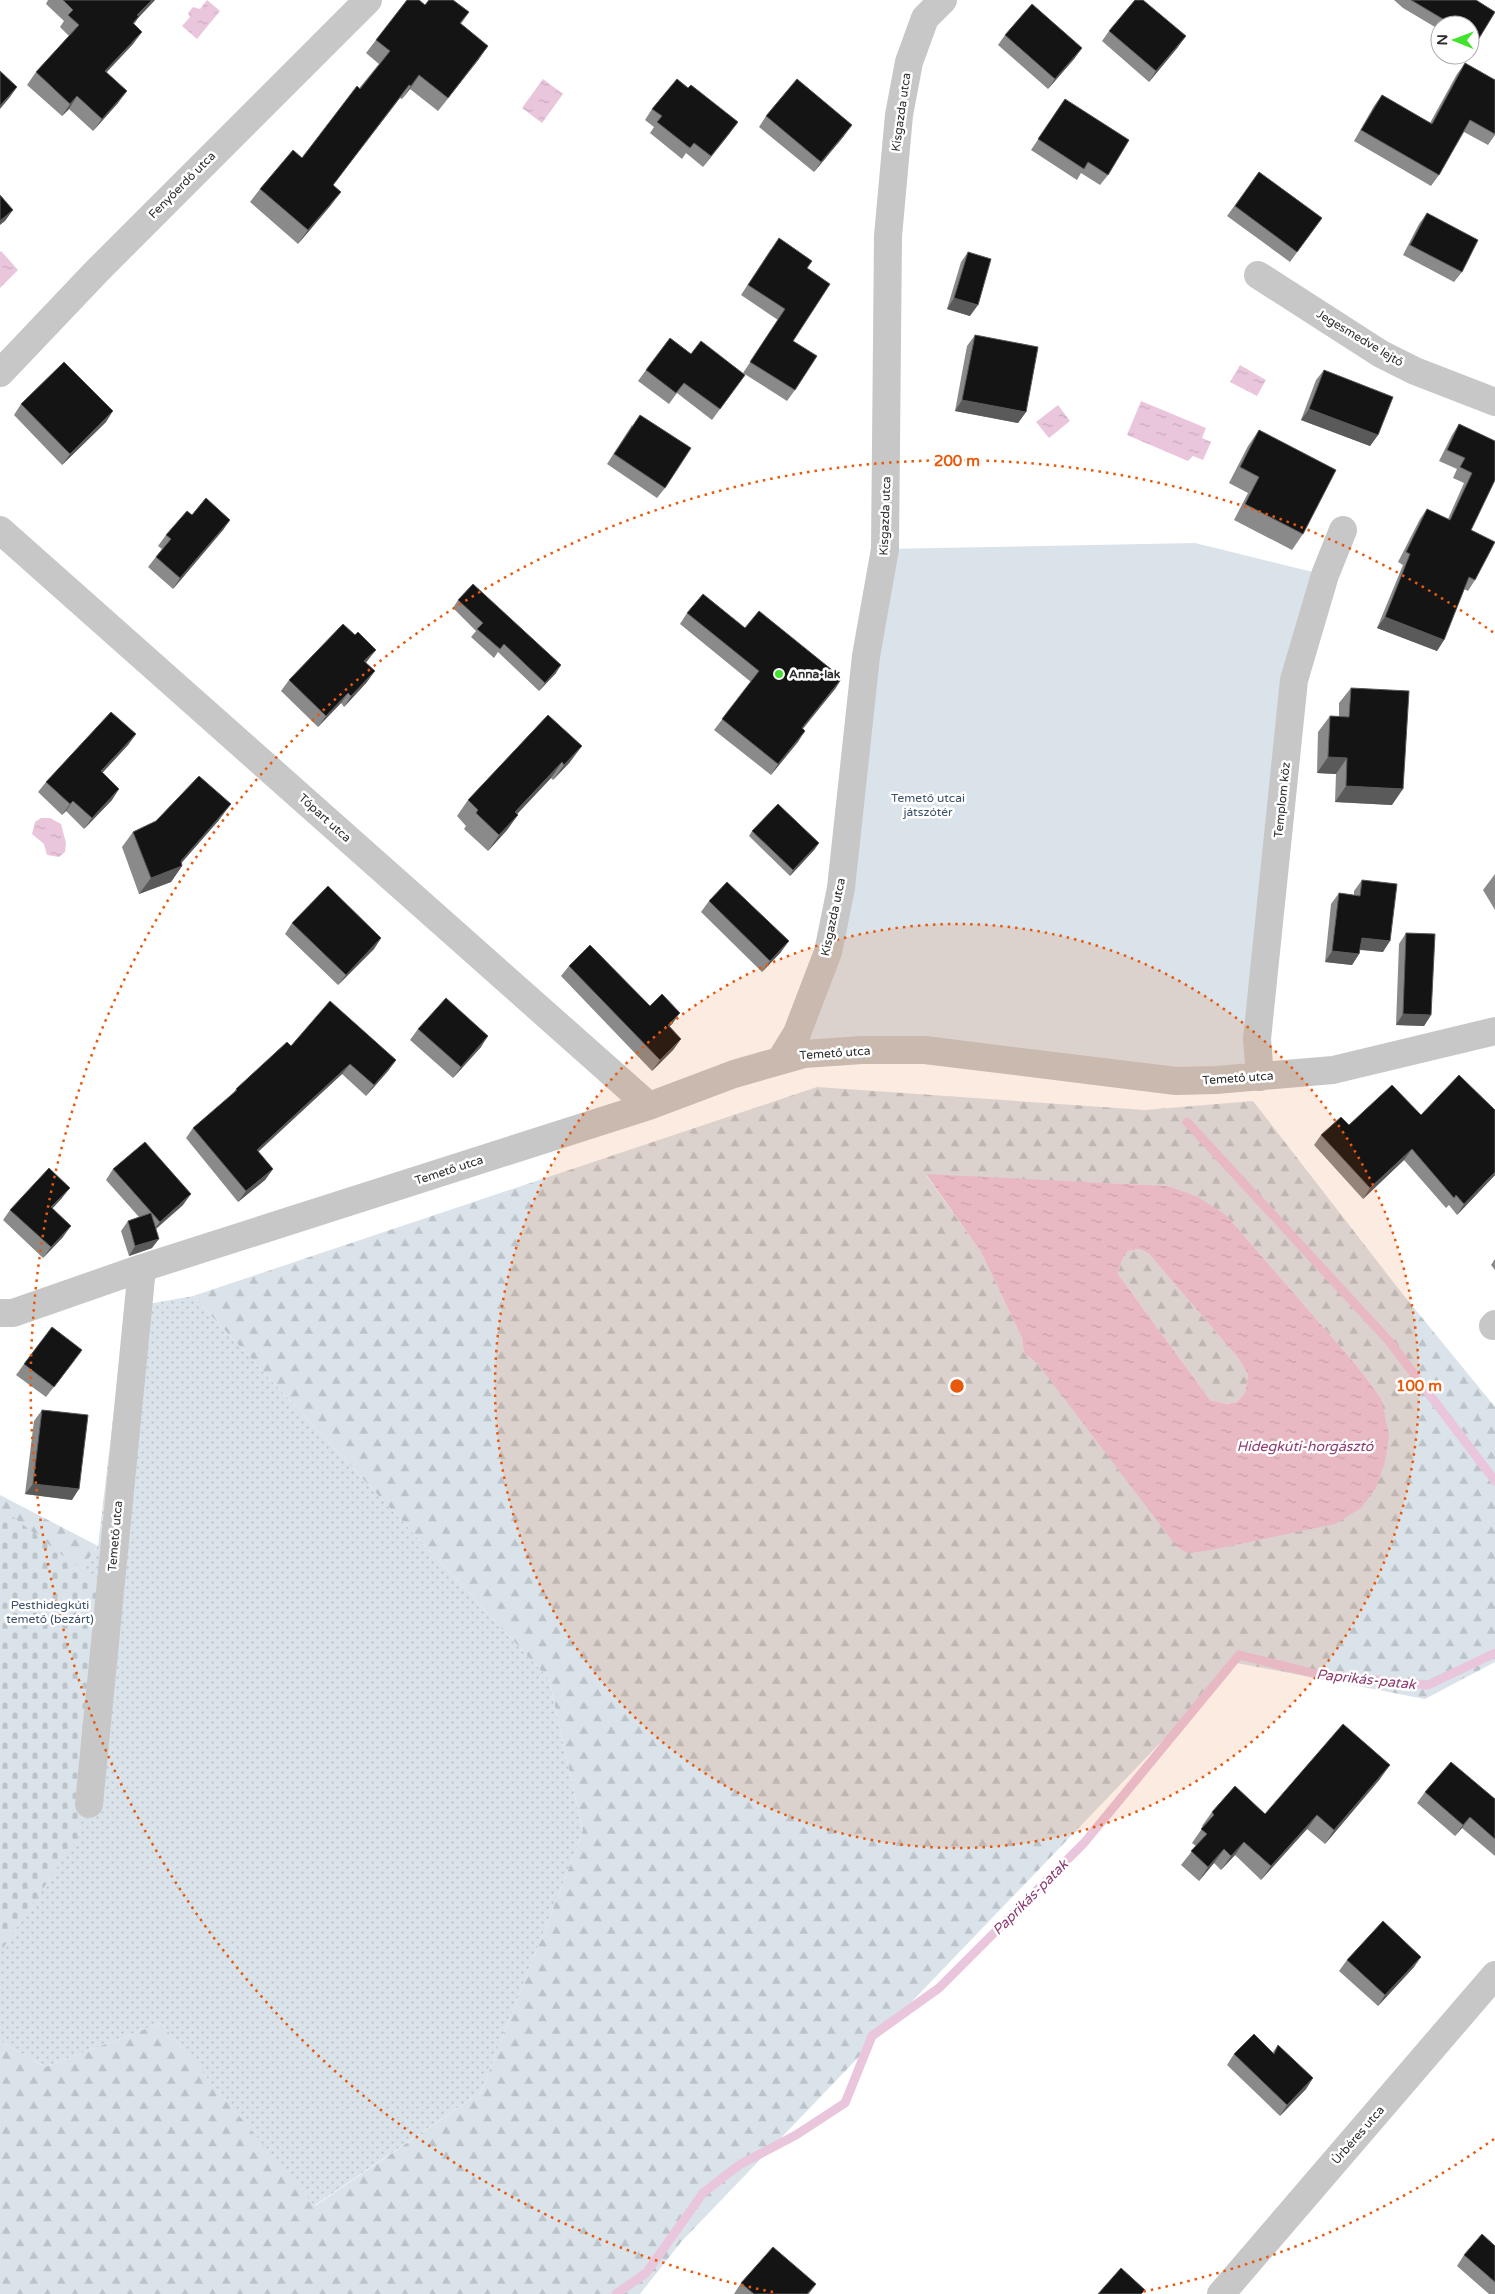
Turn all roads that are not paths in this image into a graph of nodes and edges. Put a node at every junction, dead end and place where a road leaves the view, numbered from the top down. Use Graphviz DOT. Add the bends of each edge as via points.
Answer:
graph roads {
  1 [pos="368,0"];
  2 [pos="943,0"];
  3 [pos="1258,275"];
  4 [pos="0,373"];
  5 [pos="1495,402"];
  6 [pos="0,530"];
  7 [pos="1342,530"];
  8 [pos="1495,1031"];
  9 [pos="781,1059"];
  10 [pos="1260,1077"];
  11 [pos="649,1106"];
  12 [pos="142,1268"];
  13 [pos="3,1316"];
  14 [pos="89,1804"];
  15 [pos="1495,1975"];
  16 [pos="1221,2294"];
  1 -- 4 [label="street, Fenyőerdő utca" via="97,271"];
  2 -- 9 [label="street, Kisgazda utca" via="925,18 909,62 899,115 888,236 885,549 866,656 841,888 828,952 797,1033"];
  3 -- 5 [label="street, Jegesmedve lejtő" via="1380,354"];
  6 -- 11 [label="street, Tópart utca"];
  7 -- 10 [label="street, Templom köz" via="1294,680 1257,1039"];
  8 -- 10 [label="street, Temető utca" via="1333,1070"];
  9 -- 10 [label="street, Temető utca" via="862,1050 925,1050 1176,1081"];
  9 -- 11 [label="street, Temető utca"];
  11 -- 12 [label="street, Temető utca"];
  12 -- 13 [label="street, Temető utca"];
  12 -- 14 [label="street, Temető utca"];
  15 -- 16 [label="street, Úrbéres utca"];
}
